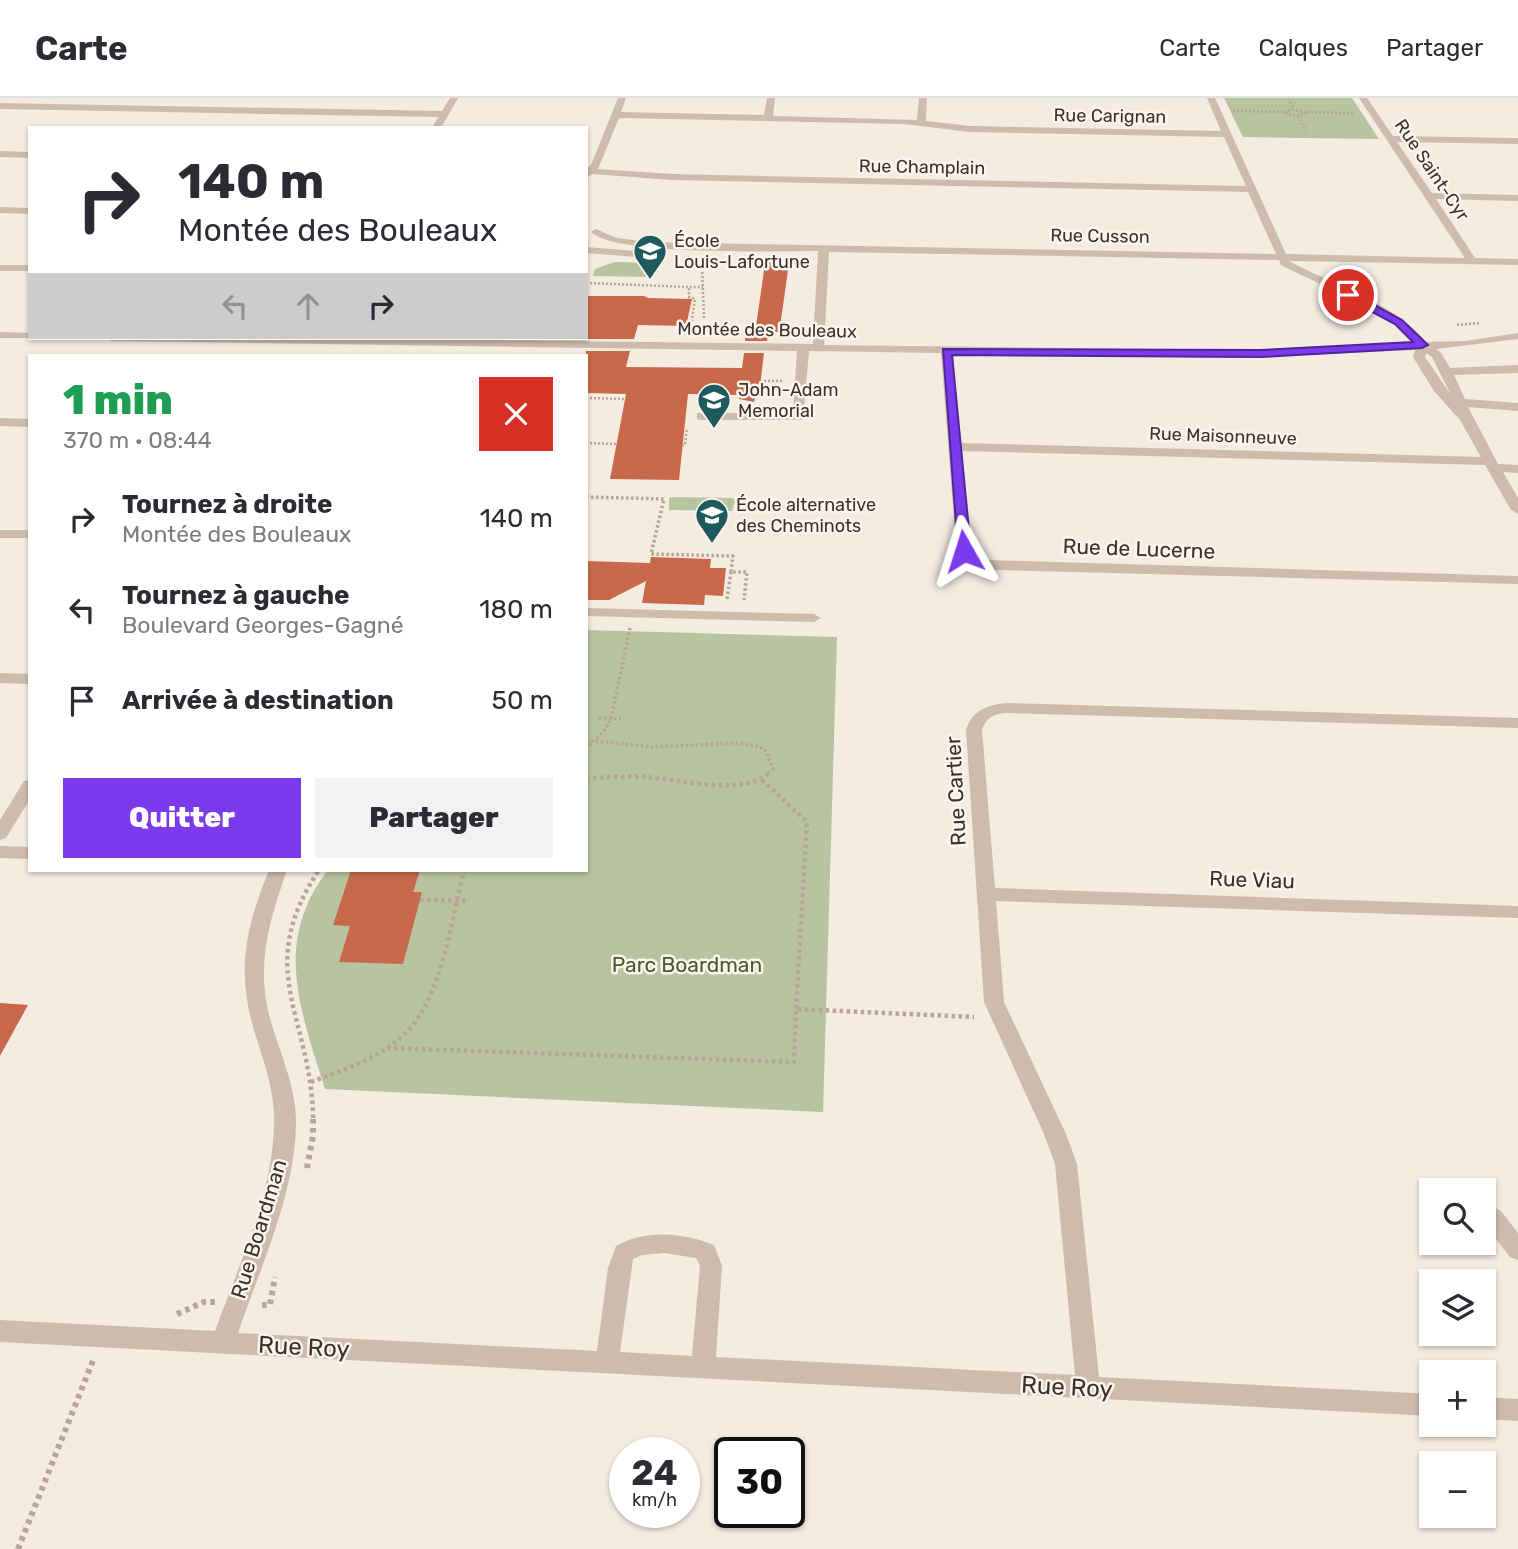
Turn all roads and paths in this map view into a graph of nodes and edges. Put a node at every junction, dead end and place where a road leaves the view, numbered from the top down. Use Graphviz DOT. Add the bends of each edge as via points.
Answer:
graph roads {
  1 [pos="454,98"];
  2 [pos="622,98"];
  3 [pos="771,98"];
  4 [pos="923,98"];
  5 [pos="1211,98"];
  6 [pos="1288,98"];
  7 [pos="1363,98"];
  8 [pos="0,106"];
  9 [pos="1294,108"];
  10 [pos="1230,111"];
  11 [pos="1284,112"];
  12 [pos="1307,112"];
  13 [pos="1362,113"];
  14 [pos="444,114"];
  15 [pos="615,115"];
  16 [pos="1298,116"];
  17 [pos="768,118"];
  18 [pos="921,122"];
  19 [pos="437,126"];
  20 [pos="1306,131"];
  21 [pos="1227,134"];
  22 [pos="1390,139"];
  23 [pos="1518,141"];
  24 [pos="0,154"];
  25 [pos="28,155"];
  26 [pos="589,173"];
  27 [pos="1253,189"];
  28 [pos="1428,196"];
  29 [pos="1518,198"];
  30 [pos="0,210"];
  31 [pos="28,211"];
  32 [pos="589,233"];
  33 [pos="680,244"];
  34 [pos="824,247"];
  35 [pos="588,250"];
  36 [pos="1281,253"];
  37 [pos="1294,257"];
  38 [pos="1472,261"];
  39 [pos="1518,262"];
  40 [pos="702,263"];
  41 [pos="0,268"];
  42 [pos="28,268"];
  43 [pos="619,277"];
  44 [pos="1324,282"];
  45 [pos="588,283"];
  46 [pos="617,284"];
  47 [pos="690,287"];
  48 [pos="703,287"];
  49 [pos="704,320"];
  50 [pos="1518,327"];
  51 [pos="676,334"];
  52 [pos="0,335"];
  53 [pos="28,336"];
  54 [pos="1518,336"];
  55 [pos="325,340"];
  56 [pos="527,341"];
  57 [pos="1422,345"];
  58 [pos="482,349"];
  59 [pos="803,349"];
  60 [pos="818,350"];
  61 [pos="947,351"];
  62 [pos="1518,369"];
  63 [pos="1447,372"];
  64 [pos="760,381"];
  65 [pos="775,381"];
  66 [pos="588,398"];
  67 [pos="625,399"];
  68 [pos="1455,403"];
  69 [pos="1518,407"];
  70 [pos="701,416"];
  71 [pos="0,422"];
  72 [pos="28,423"];
  73 [pos="588,443"];
  74 [pos="617,444"];
  75 [pos="954,447"];
  76 [pos="1492,464"];
  77 [pos="1518,469"];
  78 [pos="588,498"];
  79 [pos="1517,507"];
  80 [pos="0,534"];
  81 [pos="28,534"];
  82 [pos="731,572"];
  83 [pos="1518,580"];
  84 [pos="728,593"];
  85 [pos="743,610"];
  86 [pos="588,612"];
  87 [pos="814,618"];
  88 [pos="629,631"];
  89 [pos="0,678"];
  90 [pos="28,679"];
  91 [pos="599,718"];
  92 [pos="611,719"];
  93 [pos="621,719"];
  94 [pos="1518,723"];
  95 [pos="588,740"];
  96 [pos="595,741"];
  97 [pos="588,747"];
  98 [pos="588,779"];
  99 [pos="762,780"];
  100 [pos="28,788"];
  101 [pos="0,834"];
  102 [pos="0,852"];
  103 [pos="28,853"];
  104 [pos="277,872"];
  105 [pos="317,872"];
  106 [pos="463,872"];
  107 [pos="985,894"];
  108 [pos="421,900"];
  109 [pos="455,901"];
  110 [pos="468,901"];
  111 [pos="1518,912"];
  112 [pos="796,1009"];
  113 [pos="974,1017"];
  114 [pos="387,1048"];
  115 [pos="308,1066"];
  116 [pos="311,1082"];
  117 [pos="1496,1222"];
  118 [pos="1518,1250"];
  119 [pos="0,1331"];
  120 [pos="223,1342"];
  121 [pos="93,1361"];
  122 [pos="607,1363"];
  123 [pos="703,1368"];
  124 [pos="1088,1387"];
  125 [pos="1419,1404"];
  126 [pos="1496,1409"];
  127 [pos="1518,1410"];
  128 [pos="18,1549"];
  1 -- 14 [label="street"];
  2 -- 15 [label="street"];
  3 -- 17 [label="street"];
  4 -- 18 [label="street"];
  5 -- 21 [label="street"];
  6 -- 9 [label="path"];
  7 -- 22 [label="street, Rue Saint-Cyr"];
  8 -- 14 [label="street"];
  9 -- 11 [label="path"];
  9 -- 12 [label="path"];
  10 -- 11 [label="path"];
  11 -- 16 [label="path"];
  12 -- 13 [label="path"];
  12 -- 16 [label="path"];
  14 -- 19 [label="street"];
  15 -- 17 [label="street, Rue Carignan"];
  15 -- 26 [label="street"];
  16 -- 20 [label="path"];
  17 -- 18 [label="street, Rue Carignan"];
  18 -- 21 [label="street, Rue Carignan" via="970,129"];
  21 -- 27 [label="street"];
  22 -- 23 [label="street"];
  22 -- 28 [label="street, Rue Saint-Cyr"];
  24 -- 25 [label="street"];
  26 -- 27 [label="street, Rue Champlain"];
  27 -- 36 [label="street"];
  28 -- 29 [label="street"];
  28 -- 38 [label="street, Rue Saint-Cyr"];
  30 -- 31 [label="street"];
  32 -- 33 [label="street, Rue Cusson" via="628,243"];
  33 -- 34 [label="street, Rue Cusson"];
  33 -- 35 [label="street" via="677,252 668,254"];
  34 -- 36 [label="street, Rue Cusson"];
  34 -- 60 [label="street"];
  36 -- 37 [label="street, Rue Cusson"];
  36 -- 44 [label="street" via="1284,263 1294,270"];
  37 -- 38 [label="street, Rue Cusson"];
  37 -- 44 [label="street"];
  38 -- 39 [label="street, Rue Cusson"];
  40 -- 48 [label="path"];
  41 -- 42 [label="street"];
  43 -- 46 [label="path"];
  44 -- 57 [label="street" via="1398,322"];
  45 -- 46 [label="path"];
  46 -- 47 [label="path"];
  47 -- 48 [label="path"];
  47 -- 51 [label="path" via="689,297 695,299 691,324"];
  48 -- 49 [label="path"];
  50 -- 57 [label="street, Montée des Bouleaux"];
  52 -- 53 [label="street"];
  54 -- 57 [label="street, Montée des Bouleaux"];
  55 -- 58 [label="street, Montée des Bouleaux"];
  56 -- 58 [label="street, Montée des Bouleaux"];
  56 -- 59 [label="street, Montée des Bouleaux"];
  57 -- 61 [label="street, Montée des Bouleaux" via="1261,353"];
  57 -- 63 [label="street" via="1437,355"];
  57 -- 68 [label="street" via="1419,357 1434,382"];
  59 -- 60 [label="street, Montée des Bouleaux"];
  59 -- 70 [label="street" via="799,417"];
  60 -- 61 [label="street, Montée des Bouleaux"];
  61 -- 75 [label="street, Rue de Lucerne"];
  62 -- 63 [label="street"];
  63 -- 68 [label="street"];
  64 -- 65 [label="path"];
  66 -- 67 [label="path"];
  68 -- 69 [label="street"];
  68 -- 76 [label="street"];
  71 -- 72 [label="street"];
  73 -- 74 [label="path"];
  75 -- 76 [label="street, Rue Maisonneuve"];
  75 -- 83 [label="street, Rue de Lucerne" via="963,546 967,555 985,564"];
  76 -- 77 [label="street, Rue Maisonneuve"];
  76 -- 79 [label="street"];
  78 -- 82 [label="path" via="664,499 652,554 733,556"];
  80 -- 81 [label="street"];
  82 -- 84 [label="path"];
  82 -- 85 [label="path" via="747,572"];
  86 -- 87 [label="street"];
  88 -- 92 [label="path"];
  89 -- 90 [label="street"];
  91 -- 92 [label="path"];
  92 -- 93 [label="path"];
  92 -- 96 [label="path"];
  94 -- 107 [label="street, Rue Cartier" via="989,710 976,721 974,730"];
  95 -- 96 [label="path"];
  96 -- 97 [label="path"];
  96 -- 99 [label="path" via="652,747 750,744 772,760 770,775"];
  98 -- 99 [label="path" via="642,777 721,784"];
  99 -- 112 [label="path" via="807,822"];
  100 -- 101 [label="street"];
  102 -- 103 [label="street"];
  104 -- 120 [label="street, Rue Boardman" via="258,923 253,965 256,999 285,1098 284,1146 272,1199"];
  105 -- 115 [label="path" via="293,918 287,951 290,1000"];
  106 -- 109 [label="path"];
  107 -- 111 [label="street, Rue Viau"];
  107 -- 124 [label="street, Rue Cartier" via="997,1014 1066,1164"];
  108 -- 109 [label="path"];
  109 -- 110 [label="path"];
  109 -- 114 [label="path" via="422,1013"];
  112 -- 113 [label="path"];
  112 -- 114 [label="path" via="794,1062"];
  114 -- 116 [label="path"];
  117 -- 118 [label="street"];
  119 -- 120 [label="street, Rue Roy"];
  120 -- 122 [label="street, Rue Roy"];
  121 -- 128 [label="path"];
  122 -- 123 [label="street, Rue Roy"];
  122 -- 123 [label="street" via="621,1259 637,1246 661,1245 696,1248 710,1258"];
  123 -- 124 [label="street, Rue Roy"];
  124 -- 125 [label="street, Rue Roy"];
  126 -- 127 [label="street"];
}
